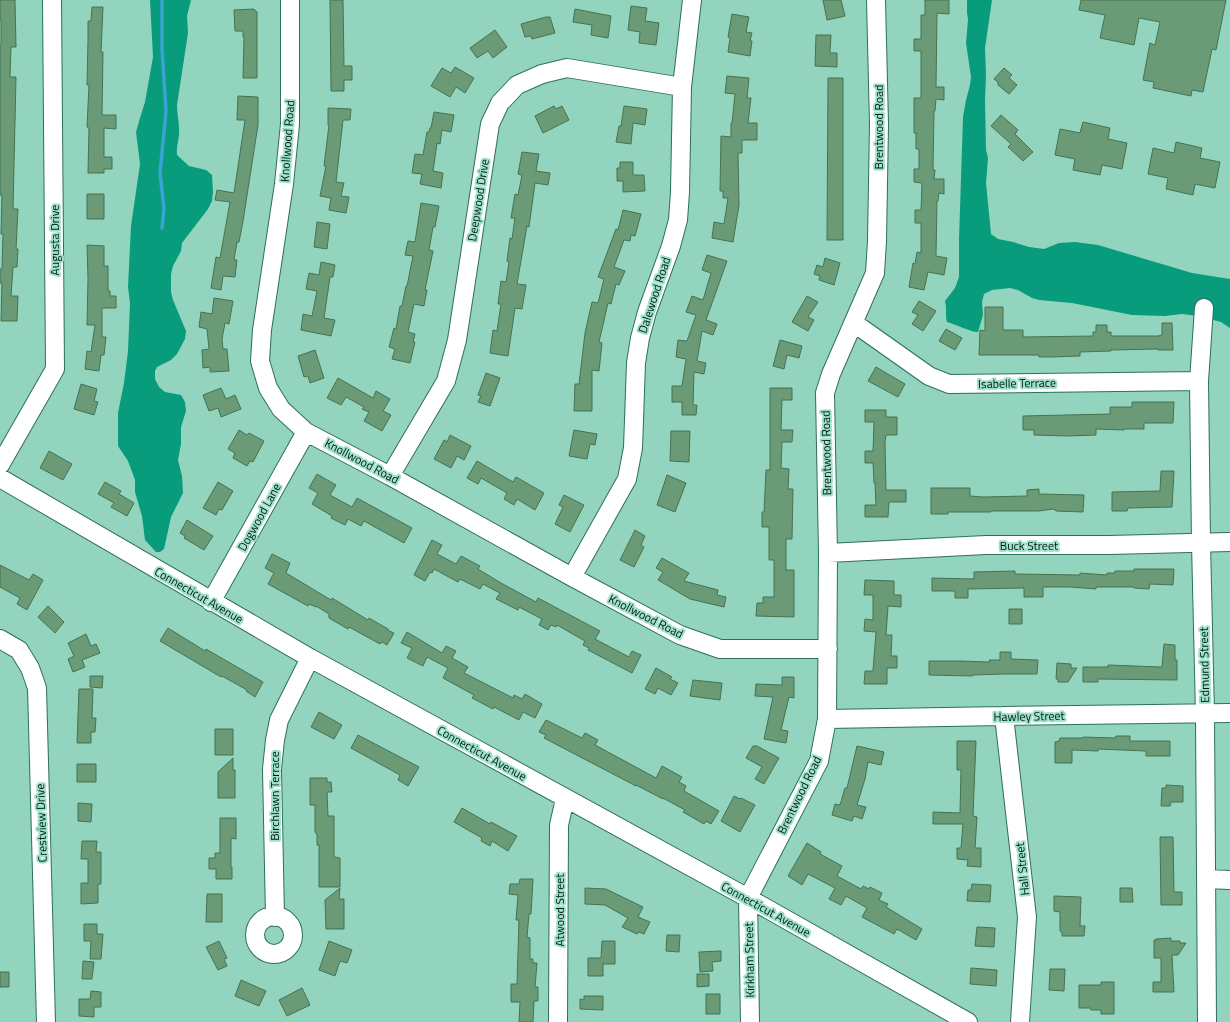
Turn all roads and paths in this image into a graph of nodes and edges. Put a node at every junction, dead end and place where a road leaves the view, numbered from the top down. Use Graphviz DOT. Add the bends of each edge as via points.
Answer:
graph roads {
  1 [pos="52,0"];
  2 [pos="290,0"];
  3 [pos="692,0"];
  4 [pos="876,0"];
  5 [pos="682,87"];
  6 [pos="1204,308"];
  7 [pos="854,323"];
  8 [pos="1199,381"];
  9 [pos="306,432"];
  10 [pos="0,465"];
  11 [pos="390,476"];
  12 [pos="0,478"];
  13 [pos="1230,542"];
  14 [pos="1200,543"];
  15 [pos="828,553"];
  16 [pos="572,577"];
  17 [pos="212,602"];
  18 [pos="0,639"];
  19 [pos="828,650"];
  20 [pos="310,658"];
  21 [pos="1230,713"];
  22 [pos="1205,714"];
  23 [pos="1004,716"];
  24 [pos="827,719"];
  25 [pos="565,799"];
  26 [pos="1206,879"];
  27 [pos="1230,880"];
  28 [pos="748,898"];
  29 [pos="275,917"];
  30 [pos="1025,1020"];
  31 [pos="46,1022"];
  32 [pos="558,1022"];
  33 [pos="750,1022"];
  34 [pos="968,1022"];
  35 [pos="1207,1022"];
  1 -- 10 [label="street, Augusta Drive" via="55,369"];
  2 -- 9 [label="street, Knollwood Road" via="290,124 260,361 268,388 281,409"];
  3 -- 5 [label="street, Dalewood Road"];
  4 -- 7 [label="street, Brentwood Road" via="879,124 875,273"];
  5 -- 11 [label="street, Deepwood Drive" via="567,68 542,74 517,85 500,103 490,124 457,340 446,380"];
  5 -- 16 [label="street, Dalewood Road" via="678,220 640,338 636,363 633,448 627,480"];
  6 -- 8 [label="street, Edmund Street"];
  7 -- 8 [label="street, Isabelle Terrace" via="929,376 949,384"];
  7 -- 15 [label="street, Brentwood Road" via="825,393"];
  8 -- 14 [label="street, Edmund Street"];
  9 -- 11 [label="street, Knollwood Road"];
  9 -- 17 [label="street, Dogwood Lane"];
  11 -- 16 [label="street, Knollwood Road"];
  12 -- 17 [label="street, Connecticut Avenue"];
  13 -- 14 [label="street, Buck Street"];
  14 -- 15 [label="street, Buck Street" via="986,545"];
  14 -- 22 [label="street, Edmund Street"];
  15 -- 19 [label="street, Brentwood Road"];
  16 -- 19 [label="street, Knollwood Road" via="680,634 720,649"];
  17 -- 20 [label="street, Connecticut Avenue"];
  18 -- 31 [label="street, Crestview Drive" via="19,650 30,668 37,688"];
  19 -- 24 [label="street, Brentwood Road"];
  20 -- 25 [label="street, Connecticut Avenue"];
  20 -- 29 [label="street, Birchlawn Terrace" via="279,720 274,740 272,769"];
  21 -- 22 [label="street, Hawley Street"];
  22 -- 23 [label="street, Hawley Street"];
  22 -- 26 [label="street, Edmund Street"];
  23 -- 24 [label="street, Hawley Street"];
  23 -- 30 [label="street, Hall Street" via="1027,917"];
  24 -- 28 [label="street, Brentwood Road" via="818,761"];
  25 -- 28 [label="street, Connecticut Avenue"];
  25 -- 32 [label="street, Atwood Street" via="559,825"];
  26 -- 27 [label="street"];
  26 -- 35 [label="street, Edmund Street"];
  28 -- 33 [label="street, Kirkham Street"];
  28 -- 34 [label="street, Connecticut Avenue"];
}
